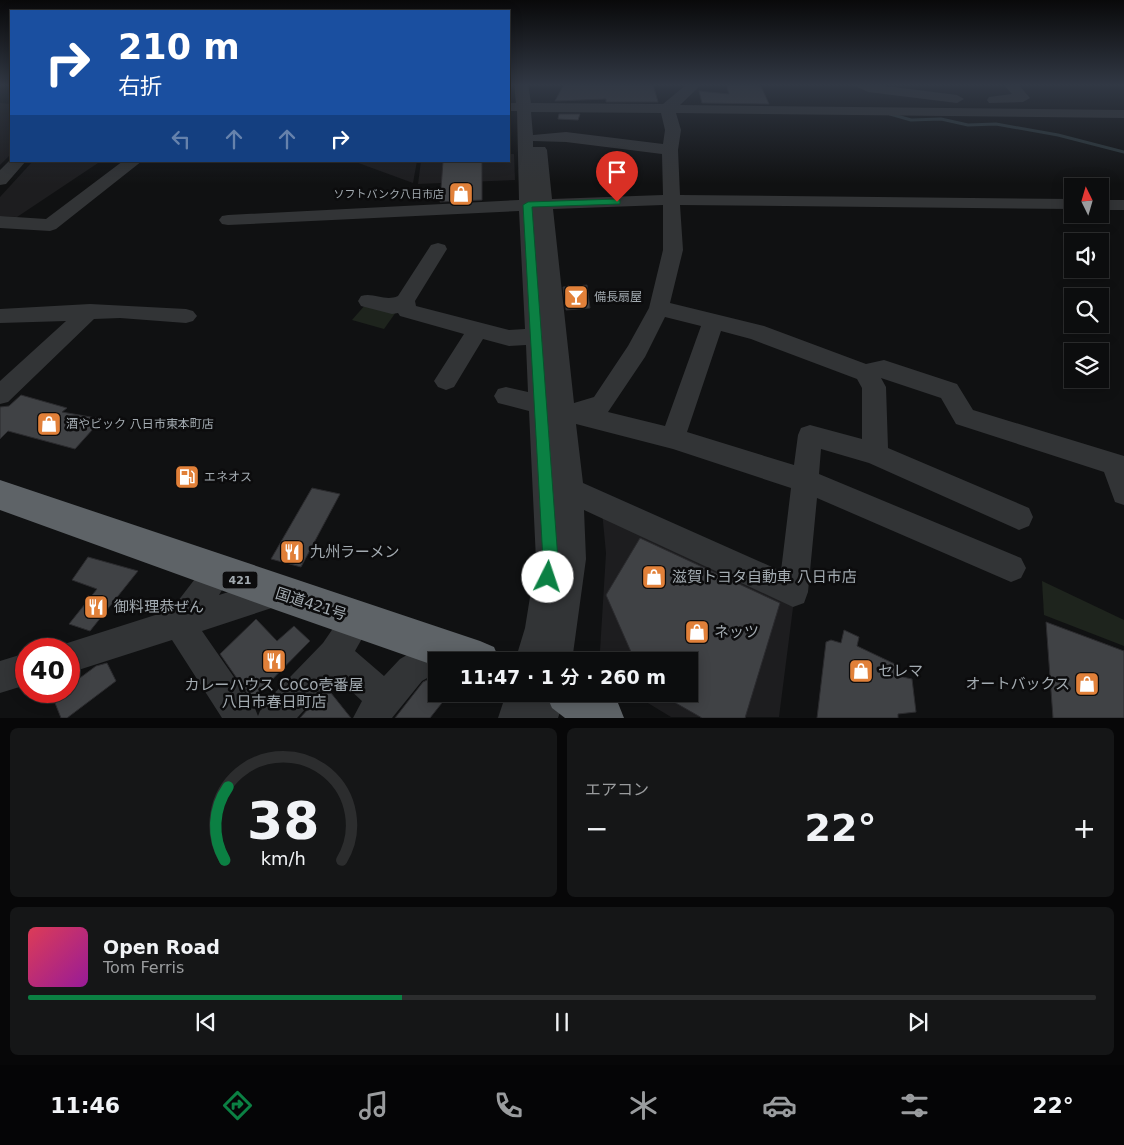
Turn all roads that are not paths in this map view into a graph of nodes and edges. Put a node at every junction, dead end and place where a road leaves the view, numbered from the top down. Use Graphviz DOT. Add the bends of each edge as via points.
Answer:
graph roads {
  1 [pos="524,118"];
  2 [pos="528,118"];
  3 [pos="670,118"];
  4 [pos="538,138"];
  5 [pos="670,150"];
  6 [pos="17,162"];
  7 [pos="133,162"];
  8 [pos="0,180"];
  9 [pos="671,200"];
  10 [pos="1064,204"];
  11 [pos="536,205"];
  12 [pos="1109,205"];
  13 [pos="1124,205"];
  14 [pos="228,220"];
  15 [pos="0,222"];
  16 [pos="438,249"];
  17 [pos="368,301"];
  18 [pos="405,302"];
  19 [pos="660,308"];
  20 [pos="90,311"];
  21 [pos="0,316"];
  22 [pos="186,316"];
  23 [pos="713,322"];
  24 [pos="477,330"];
  25 [pos="537,336"];
  26 [pos="865,373"];
  27 [pos="446,381"];
  28 [pos="0,395"];
  29 [pos="506,396"];
  30 [pos="561,410"];
  31 [pos="673,438"];
  32 [pos="875,454"];
  33 [pos="1120,466"];
  34 [pos="806,481"];
  35 [pos="570,490"];
  36 [pos="1124,492"];
  37 [pos="0,495"];
  38 [pos="1019,516"];
  39 [pos="1011,568"];
  40 [pos="218,572"];
  41 [pos="276,592"];
  42 [pos="358,619"];
  43 [pos="179,624"];
  44 [pos="445,649"];
  45 [pos="454,652"];
  46 [pos="534,652"];
  47 [pos="557,652"];
  48 [pos="334,654"];
  49 [pos="80,655"];
  50 [pos="15,672"];
  51 [pos="0,676"];
  52 [pos="520,702"];
  53 [pos="547,702"];
  54 [pos="579,702"];
  55 [pos="377,708"];
  56 [pos="242,717"];
  57 [pos="274,718"];
  58 [pos="515,718"];
  59 [pos="541,718"];
  60 [pos="604,718"];
  1 -- 11 [label="street"];
  2 -- 4 [label="street"];
  3 -- 5 [label="street" via="673,130"];
  4 -- 5 [label="street" via="566,137"];
  4 -- 11 [label="street"];
  5 -- 9 [label="street"];
  6 -- 8 [label="street"];
  7 -- 15 [label="street" via="50,225"];
  9 -- 10 [label="street"];
  9 -- 11 [label="street"];
  9 -- 19 [label="street" via="673,250"];
  11 -- 14 [label="street"];
  11 -- 25 [label="street"];
  11 -- 30 [label="street"];
  12 -- 13 [label="street"];
  16 -- 18 [label="street"];
  17 -- 18 [label="street" via="392,307"];
  18 -- 24 [label="street" via="407,311"];
  19 -- 23 [label="street"];
  19 -- 30 [label="street" via="637,351 602,404"];
  20 -- 21 [label="street"];
  20 -- 22 [label="street"];
  20 -- 28 [label="street"];
  23 -- 26 [label="street" via="756,332"];
  23 -- 31 [label="street"];
  24 -- 25 [label="street" via="509,338"];
  24 -- 27 [label="street"];
  25 -- 30 [label="street"];
  26 -- 32 [label="street" via="874,387"];
  26 -- 33 [label="street" via="884,369 949,391 965,417"];
  29 -- 30 [label="street"];
  30 -- 31 [label="street"];
  30 -- 35 [label="street"];
  30 -- 46 [label="street" via="550,560 541,628"];
  31 -- 34 [label="street"];
  32 -- 34 [label="street" via="810,435"];
  32 -- 38 [label="street"];
  33 -- 36 [label="street"];
  34 -- 35 [label="street" via="793,592"];
  34 -- 39 [label="street"];
  35 -- 47 [label="street" via="572,559"];
  37 -- 40 [label="highway, 国道421号 / 421"];
  40 -- 41 [label="highway, 国道421号 / 421"];
  40 -- 43 [label="street"];
  41 -- 42 [label="highway, 国道421号 / 421"];
  41 -- 43 [label="street"];
  42 -- 44 [label="highway, 国道421号 / 421"];
  42 -- 48 [label="street"];
  43 -- 49 [label="street"];
  43 -- 56 [label="street"];
  44 -- 45 [label="highway, 国道421号 / 421"];
  44 -- 55 [label="street" via="411,670"];
  48 -- 55 [label="street"];
  48 -- 57 [label="street"];
  50 -- 51 [label="street"];
  52 -- 58 [label="street"];
  53 -- 59 [label="street"];
  54 -- 60 [label="highway"];
}
